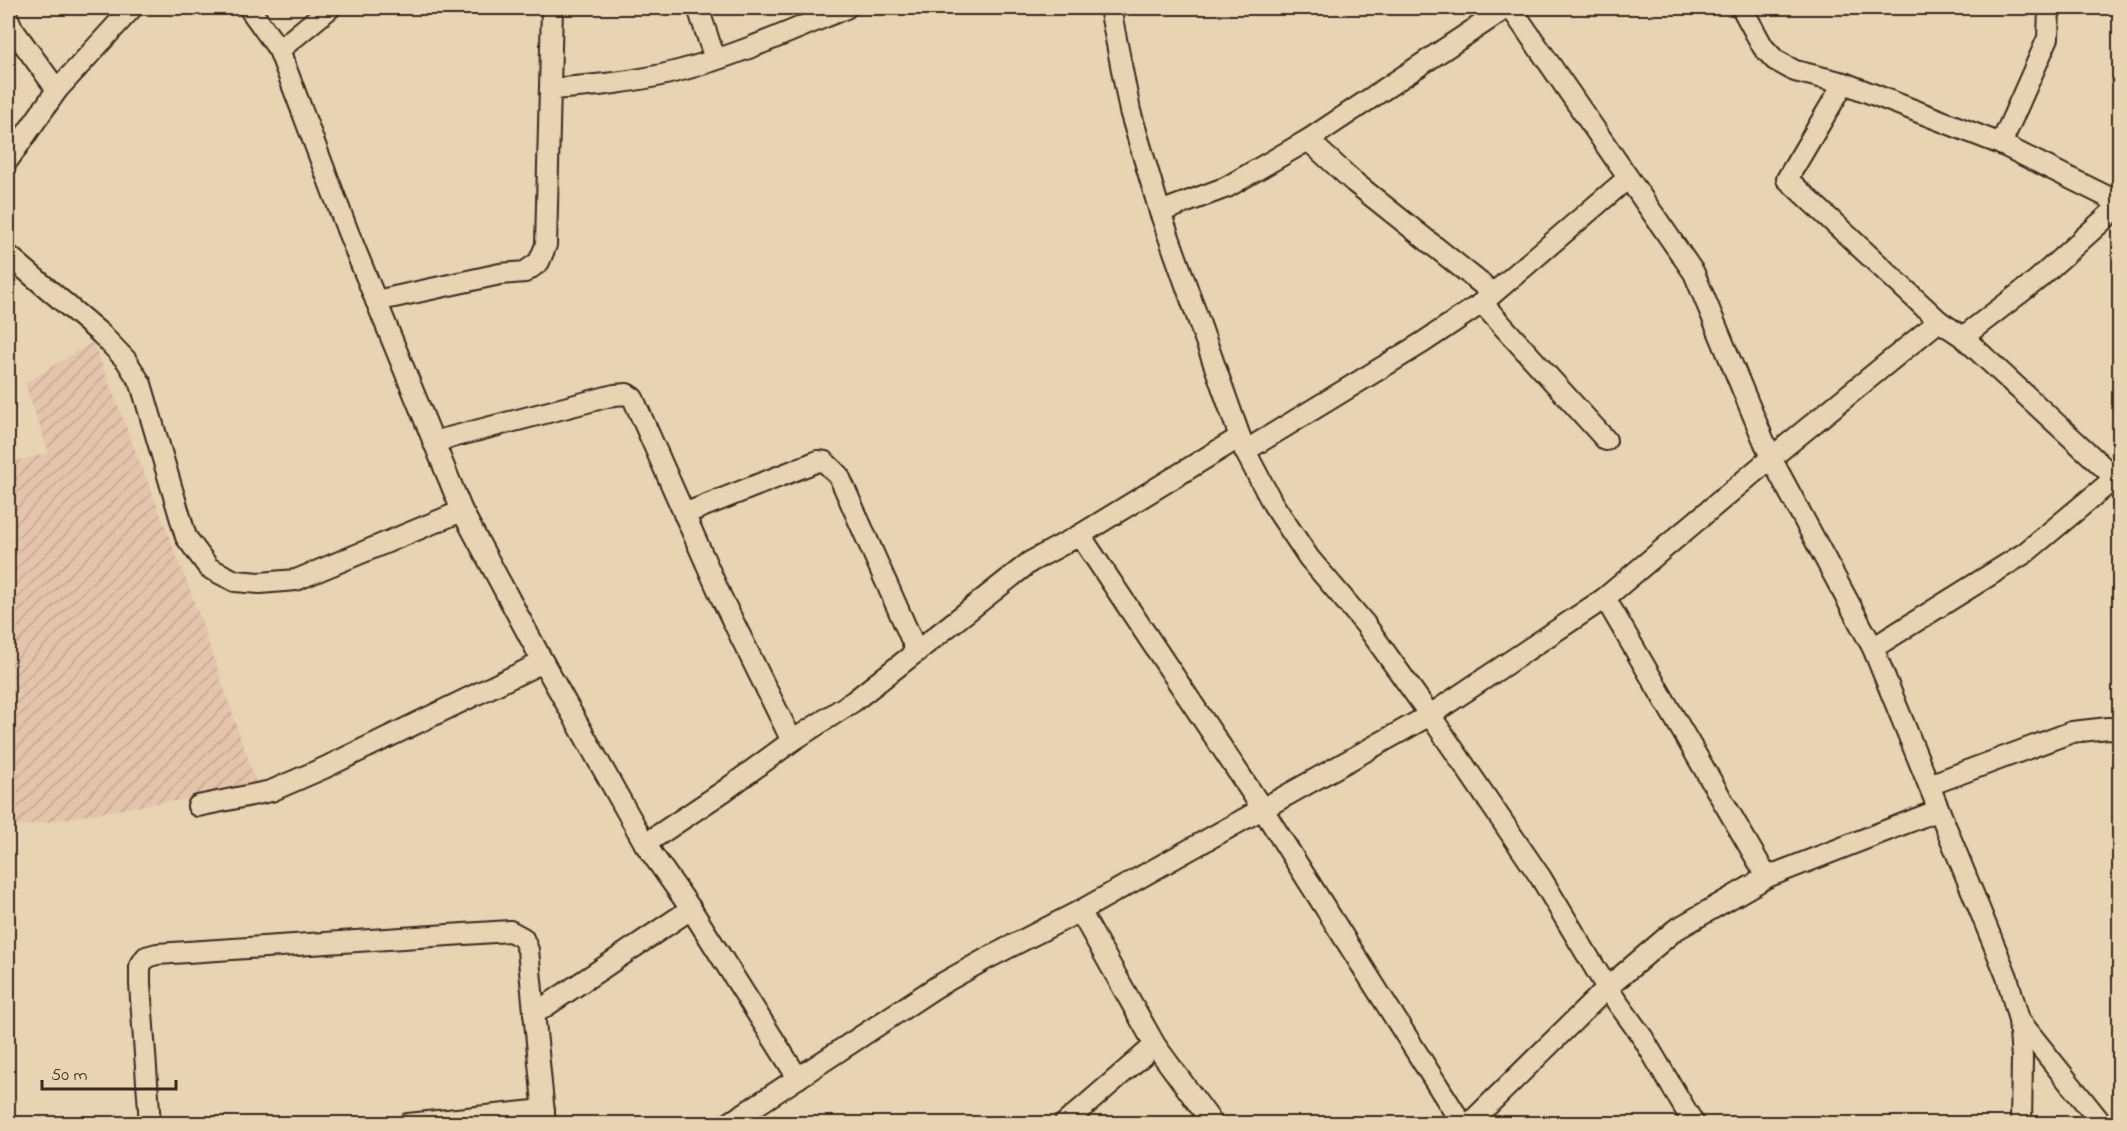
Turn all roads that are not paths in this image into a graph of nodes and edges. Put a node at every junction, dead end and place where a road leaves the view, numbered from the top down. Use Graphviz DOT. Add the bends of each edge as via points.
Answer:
graph roads {
  1 [pos="132,8"];
  2 [pos="249,8"];
  3 [pos="330,8"];
  4 [pos="552,8"];
  5 [pos="698,8"];
  6 [pos="846,8"];
  7 [pos="1110,8"];
  8 [pos="1506,8"];
  9 [pos="1511,8"];
  10 [pos="1742,8"];
  11 [pos="2049,8"];
  12 [pos="8,18"];
  13 [pos="279,50"];
  14 [pos="715,59"];
  15 [pos="1844,82"];
  16 [pos="550,89"];
  17 [pos="57,90"];
  18 [pos="1308,140"];
  19 [pos="2001,144"];
  20 [pos="8,160"];
  21 [pos="1628,178"];
  22 [pos="2120,204"];
  23 [pos="1160,213"];
  24 [pos="8,255"];
  25 [pos="1488,298"];
  26 [pos="376,301"];
  27 [pos="1939,321"];
  28 [pos="1963,337"];
  29 [pos="1606,440"];
  30 [pos="433,442"];
  31 [pos="1242,444"];
  32 [pos="1771,458"];
  33 [pos="2117,476"];
  34 [pos="462,511"];
  35 [pos="684,514"];
  36 [pos="1080,535"];
  37 [pos="1605,598"];
  38 [pos="1873,648"];
  39 [pos="917,652"];
  40 [pos="543,662"];
  41 [pos="1430,715"];
  42 [pos="2120,729"];
  43 [pos="792,741"];
  44 [pos="1929,785"];
  45 [pos="198,806"];
  46 [pos="1262,808"];
  47 [pos="1939,810"];
  48 [pos="645,844"];
  49 [pos="1767,877"];
  50 [pos="691,909"];
  51 [pos="1080,911"];
  52 [pos="1607,988"];
  53 [pos="534,1014"];
  54 [pos="2019,1020"];
  55 [pos="1155,1045"];
  56 [pos="798,1078"];
  57 [pos="544,1117"];
  58 [pos="150,1124"];
  59 [pos="408,1124"];
  60 [pos="728,1124"];
  61 [pos="1064,1124"];
  62 [pos="1213,1124"];
  63 [pos="1462,1124"];
  64 [pos="1469,1124"];
  65 [pos="1694,1124"];
  66 [pos="2021,1124"];
  67 [pos="2102,1124"];
  1 -- 17 [label="street"];
  2 -- 13 [label="street"];
  3 -- 13 [label="street"];
  4 -- 16 [label="street"];
  5 -- 14 [label="street"];
  6 -- 14 [label="street"];
  7 -- 23 [label="street" via="1130,111"];
  8 -- 18 [label="street"];
  9 -- 21 [label="street"];
  10 -- 15 [label="street" via="1763,47 1775,60 1795,71"];
  11 -- 19 [label="street" via="2048,38"];
  12 -- 17 [label="street"];
  13 -- 26 [label="street"];
  14 -- 16 [label="street" via="678,71 605,85"];
  15 -- 19 [label="street"];
  15 -- 27 [label="street" via="1786,179"];
  16 -- 26 [label="street" via="546,246 539,262 525,272"];
  17 -- 20 [label="street"];
  18 -- 23 [label="street" via="1227,188"];
  18 -- 25 [label="street"];
  19 -- 22 [label="street"];
  21 -- 25 [label="street"];
  21 -- 32 [label="street" via="1694,273"];
  22 -- 28 [label="street" via="2037,280"];
  23 -- 31 [label="street"];
  24 -- 34 [label="street" via="126,360 141,384 186,537 209,568 235,581 260,584 296,580"];
  25 -- 29 [label="street"];
  25 -- 31 [label="street" via="1422,343"];
  26 -- 30 [label="street"];
  27 -- 28 [label="street"];
  27 -- 32 [label="street"];
  28 -- 33 [label="street"];
  30 -- 34 [label="street"];
  30 -- 35 [label="street" via="627,394 633,398"];
  31 -- 36 [label="street"];
  31 -- 41 [label="street" via="1273,504 1309,558 1365,624"];
  32 -- 37 [label="street"];
  32 -- 38 [label="street"];
  33 -- 38 [label="street" via="2025,553"];
  34 -- 40 [label="street"];
  35 -- 39 [label="street" via="818,461 825,462 839,476"];
  35 -- 43 [label="street"];
  36 -- 39 [label="street" via="1030,562"];
  36 -- 46 [label="street"];
  37 -- 41 [label="street"];
  37 -- 49 [label="street"];
  38 -- 44 [label="street"];
  39 -- 43 [label="street" via="854,701"];
  40 -- 45 [label="street" via="271,791"];
  40 -- 48 [label="street"];
  41 -- 46 [label="street"];
  41 -- 52 [label="street" via="1541,878"];
  42 -- 44 [label="street" via="2072,732"];
  43 -- 48 [label="street"];
  44 -- 47 [label="street"];
  46 -- 51 [label="street"];
  46 -- 63 [label="street"];
  47 -- 49 [label="street"];
  47 -- 54 [label="street" via="2007,977"];
  48 -- 50 [label="street"];
  49 -- 52 [label="street" via="1675,930"];
  50 -- 53 [label="street"];
  50 -- 56 [label="street"];
  51 -- 55 [label="street"];
  51 -- 56 [label="street" via="936,987"];
  52 -- 64 [label="street"];
  52 -- 65 [label="street" via="1643,1038"];
  53 -- 57 [label="street"];
  53 -- 58 [label="street" via="528,950 523,938 510,930 146,957 140,966 140,984"];
  54 -- 66 [label="street"];
  54 -- 67 [label="street"];
  55 -- 61 [label="street"];
  55 -- 62 [label="street"];
  56 -- 60 [label="street"];
  57 -- 59 [label="street"];
}
